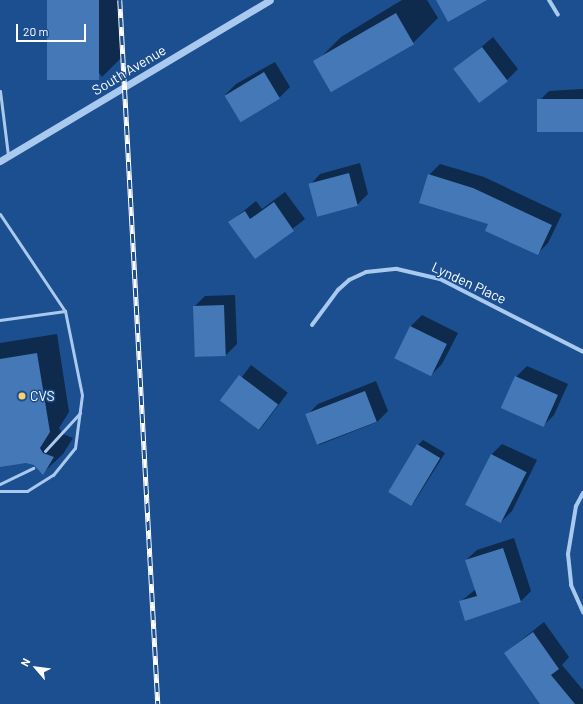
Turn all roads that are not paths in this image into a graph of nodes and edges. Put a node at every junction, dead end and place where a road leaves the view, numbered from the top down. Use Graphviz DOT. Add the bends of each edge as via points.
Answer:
graph roads {
  1 [pos="270,0"];
  2 [pos="549,0"];
  3 [pos="558,15"];
  4 [pos="0,91"];
  5 [pos="9,156"];
  6 [pos="0,161"];
  7 [pos="0,214"];
  8 [pos="65,311"];
  9 [pos="0,320"];
  10 [pos="312,325"];
  11 [pos="583,352"];
  12 [pos="80,413"];
  13 [pos="45,451"];
  14 [pos="33,468"];
  15 [pos="0,484"];
  16 [pos="0,491"];
  17 [pos="583,492"];
  18 [pos="583,612"];
  1 -- 5 [label="street, South Avenue"];
  2 -- 3 [label="street"];
  4 -- 5 [label="lane"];
  5 -- 6 [label="street, South Avenue"];
  7 -- 8 [label="lane"];
  8 -- 9 [label="lane"];
  8 -- 12 [label="lane" via="82,394"];
  10 -- 11 [label="street, Lynden Place" via="338,290 349,280 366,272 397,269 440,279"];
  12 -- 13 [label="lane"];
  12 -- 16 [label="lane" via="75,448 54,475 27,491"];
  14 -- 15 [label="lane"];
  17 -- 18 [label="street" via="576,506 568,554 571,585"];
}
